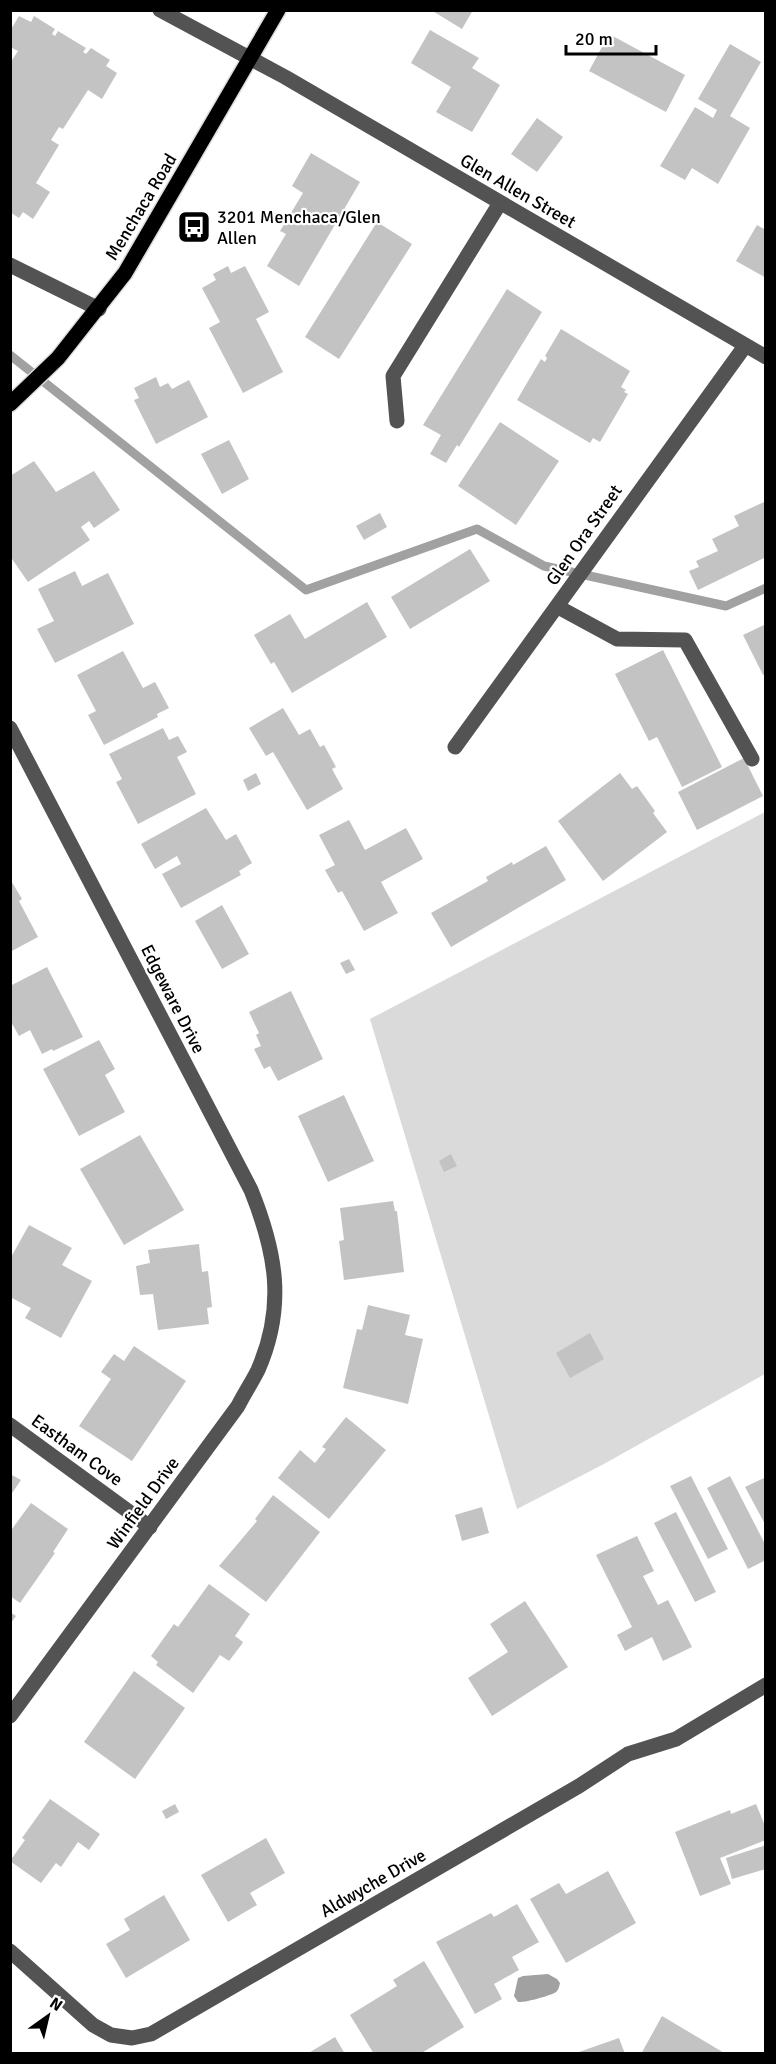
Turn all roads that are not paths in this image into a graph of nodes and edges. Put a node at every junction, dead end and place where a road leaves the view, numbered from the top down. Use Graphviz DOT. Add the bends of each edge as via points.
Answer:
graph roads {
  1 [pos="160,10"];
  2 [pos="278,10"];
  3 [pos="250,57"];
  4 [pos="500,203"];
  5 [pos="10,266"];
  6 [pos="99,309"];
  7 [pos="745,346"];
  8 [pos="765,357"];
  9 [pos="10,404"];
  10 [pos="397,421"];
  11 [pos="558,607"];
  12 [pos="10,728"];
  13 [pos="455,747"];
  14 [pos="752,759"];
  15 [pos="276,1297"];
  16 [pos="10,1425"];
  17 [pos="150,1527"];
  18 [pos="765,1685"];
  19 [pos="10,1716"];
  20 [pos="10,1951"];
  1 -- 3 [label="street, Glen Allen Street"];
  2 -- 3 [label="main road, Menchaca Road"];
  3 -- 4 [label="street, Glen Allen Street"];
  3 -- 6 [label="main road, Menchaca Road" via="125,273"];
  4 -- 7 [label="street, Glen Allen Street"];
  4 -- 10 [label="street" via="393,376"];
  5 -- 6 [label="street"];
  6 -- 9 [label="main road, Menchaca Road" via="58,358"];
  7 -- 8 [label="street, Glen Allen Street"];
  7 -- 11 [label="street, Glen Ora Street"];
  11 -- 13 [label="street, Glen Ora Street"];
  11 -- 14 [label="street" via="617,639 685,640"];
  12 -- 15 [label="street, Edgeware Drive" via="251,1190 273,1261"];
  15 -- 17 [label="street, Winfield Drive" via="270,1334 253,1379 238,1406"];
  16 -- 17 [label="street, Eastham Cove"];
  17 -- 19 [label="street, Winfield Drive"];
  18 -- 20 [label="street, Aldwyche Drive" via="676,1739 628,1754 151,2034 132,2038 111,2035 93,2025"];
}
